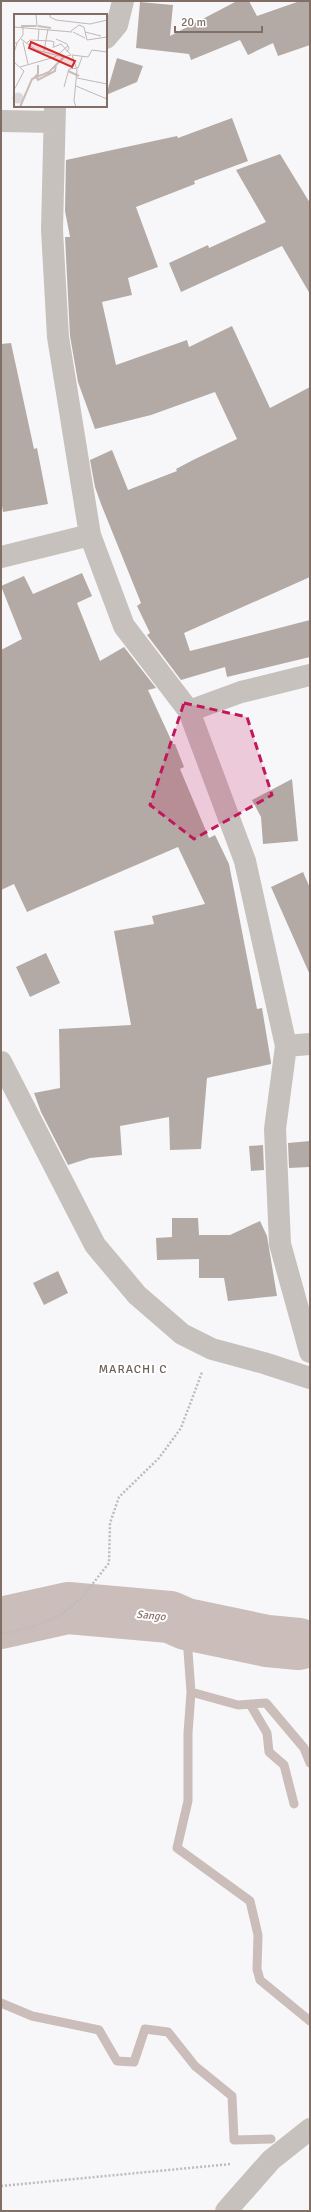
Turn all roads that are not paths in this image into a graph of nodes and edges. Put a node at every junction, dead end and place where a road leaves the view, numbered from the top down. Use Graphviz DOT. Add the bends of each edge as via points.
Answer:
graph roads {
  1 [pos="123,1"];
  2 [pos="107,37"];
  3 [pos="54,114"];
  4 [pos="1,121"];
  5 [pos="90,535"];
  6 [pos="1,557"];
  7 [pos="310,675"];
  8 [pos="189,711"];
  9 [pos="310,1044"];
  10 [pos="286,1046"];
  11 [pos="1,1062"];
  12 [pos="310,1352"];
  13 [pos="310,1378"];
  14 [pos="310,2129"];
  15 [pos="226,2211"];
  1 -- 2 [label="street" via="117,25"];
  3 -- 4 [label="street"];
  3 -- 5 [label="street" via="52,230 58,337"];
  5 -- 6 [label="street"];
  5 -- 8 [label="street" via="124,626"];
  7 -- 8 [label="street" via="241,692"];
  8 -- 10 [label="street" via="245,861"];
  9 -- 10 [label="street"];
  10 -- 12 [label="street" via="275,1130 280,1244"];
  11 -- 13 [label="street" via="95,1245 137,1295 182,1334 212,1349"];
  14 -- 15 [label="street" via="271,2160"];
}
